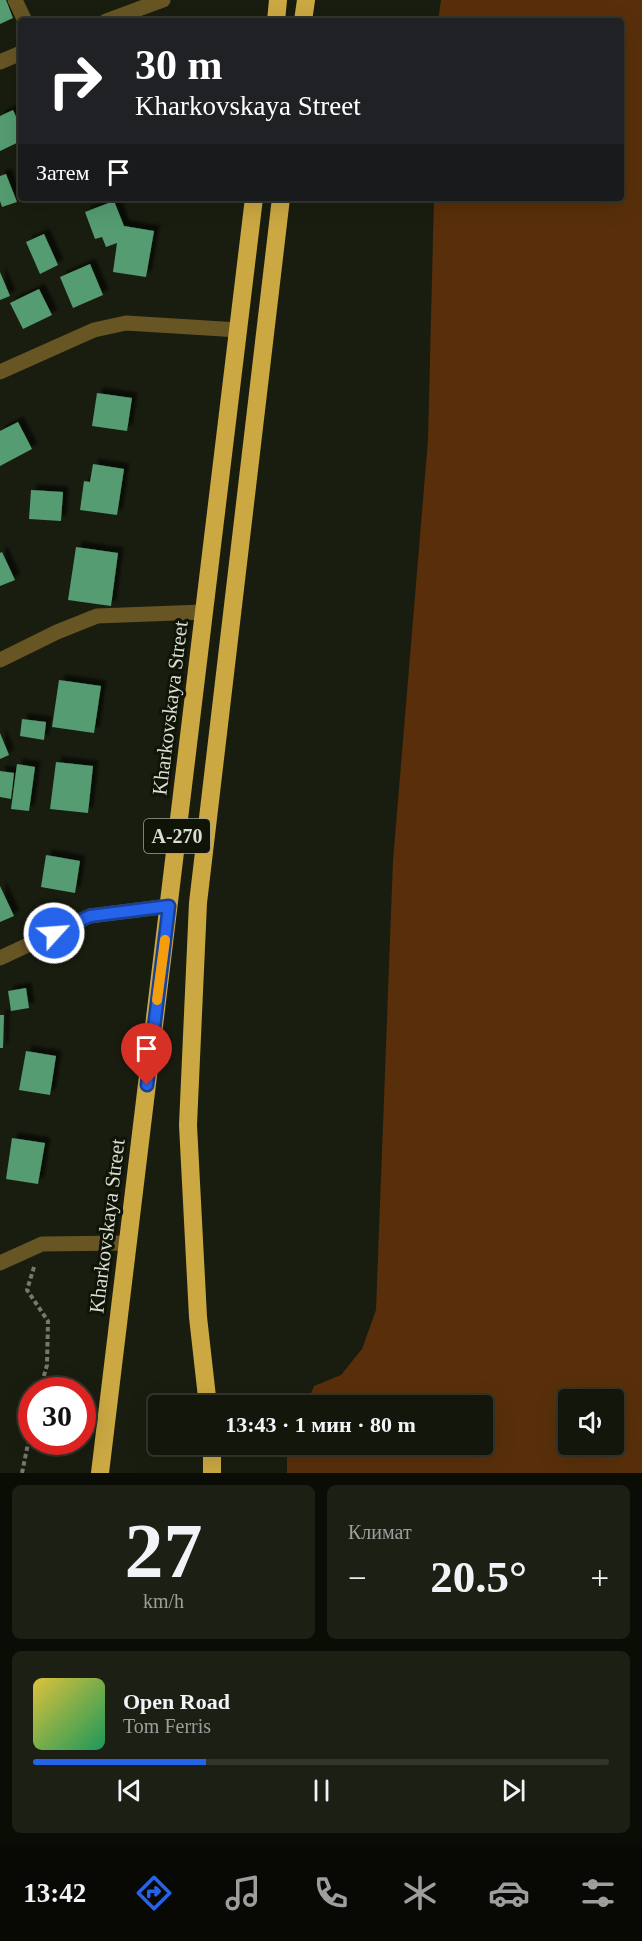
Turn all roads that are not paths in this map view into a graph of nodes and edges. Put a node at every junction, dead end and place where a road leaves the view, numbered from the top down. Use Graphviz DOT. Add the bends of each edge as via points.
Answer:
graph roads {
  1 [pos="15,0"];
  2 [pos="163,0"];
  3 [pos="278,0"];
  4 [pos="306,0"];
  5 [pos="24,18"];
  6 [pos="114,18"];
  7 [pos="276,18"];
  8 [pos="303,18"];
  9 [pos="18,54"];
  10 [pos="0,62"];
  11 [pos="254,201"];
  12 [pos="281,201"];
  13 [pos="239,330"];
  14 [pos="0,372"];
  15 [pos="203,612"];
  16 [pos="0,660"];
  17 [pos="169,906"];
  18 [pos="0,958"];
  19 [pos="127,1242"];
  20 [pos="0,1263"];
  21 [pos="207,1395"];
  22 [pos="212,1455"];
  23 [pos="100,1473"];
  24 [pos="212,1473"];
  1 -- 5 [label="street"];
  2 -- 6 [label="street"];
  3 -- 7 [label="highway"];
  4 -- 8 [label="highway"];
  9 -- 10 [label="street"];
  11 -- 13 [label="highway, Kharkovskaya Street / А-270"];
  12 -- 21 [label="highway, А-270" via="198,903 188,1125 198,1317"];
  13 -- 14 [label="street" via="126,323 94,330"];
  13 -- 15 [label="highway, Kharkovskaya Street / А-270"];
  15 -- 16 [label="street" via="97,616"];
  15 -- 17 [label="highway, Kharkovskaya Street / А-270"];
  17 -- 18 [label="street" via="90,916"];
  17 -- 19 [label="highway, Kharkovskaya Street / А-270"];
  19 -- 20 [label="street" via="42,1244"];
  19 -- 23 [label="highway, Kharkovskaya Street / А-270"];
  22 -- 24 [label="highway"];
}
